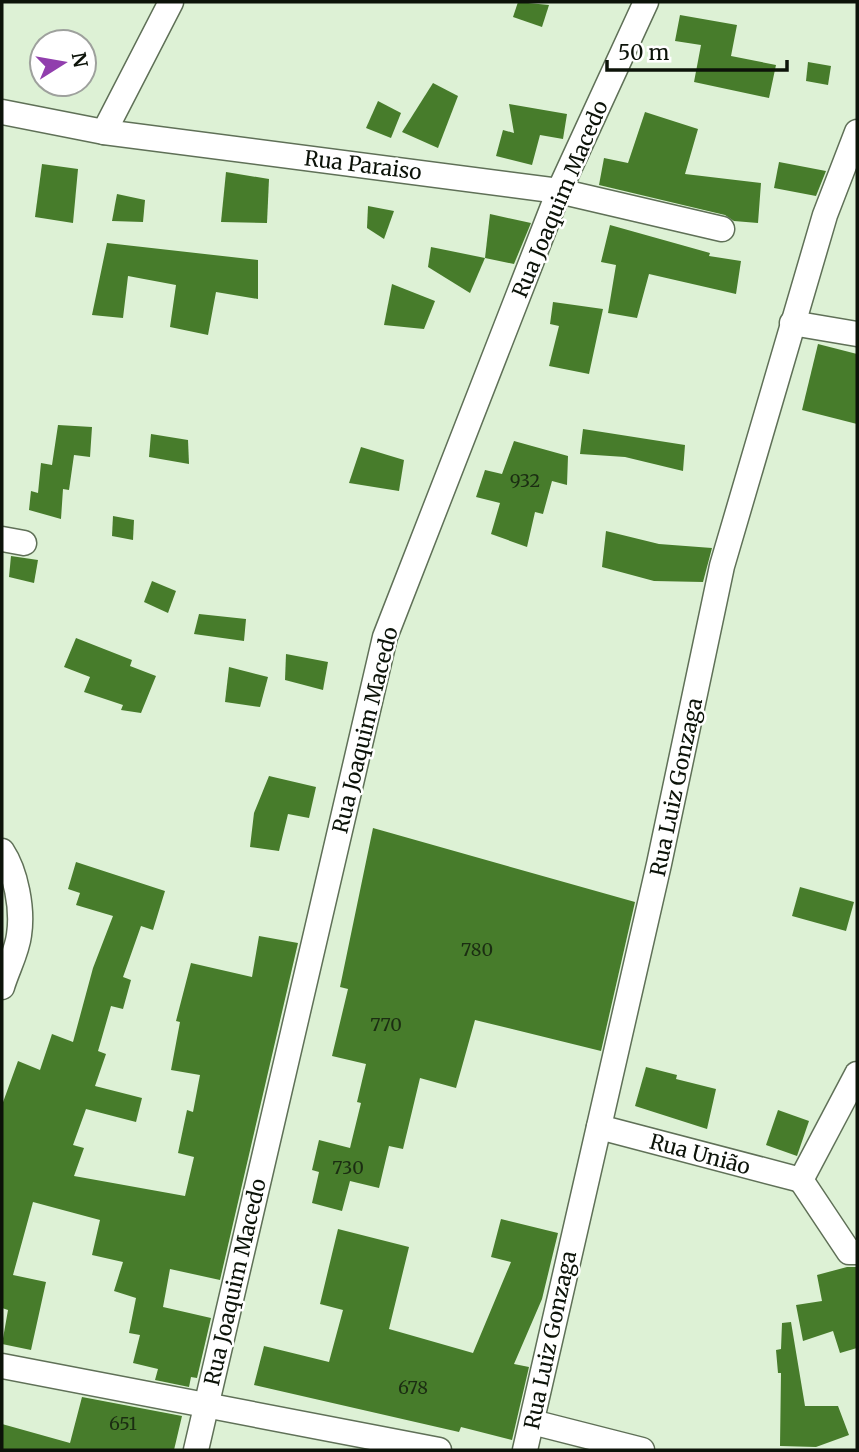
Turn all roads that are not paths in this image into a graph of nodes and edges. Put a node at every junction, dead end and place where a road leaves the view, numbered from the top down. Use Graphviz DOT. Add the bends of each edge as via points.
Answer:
graph roads {
  1 [pos="171,2"];
  2 [pos="646,2"];
  3 [pos="2,112"];
  4 [pos="104,132"];
  5 [pos="857,132"];
  6 [pos="559,191"];
  7 [pos="722,229"];
  8 [pos="792,323"];
  9 [pos="857,334"];
  10 [pos="2,851"];
  11 [pos="2,986"];
  12 [pos="857,1074"];
  13 [pos="598,1127"];
  14 [pos="801,1180"];
  15 [pos="853,1252"];
  16 [pos="2,1366"];
  17 [pos="206,1405"];
  18 [pos="532,1422"];
  19 [pos="197,1450"];
  20 [pos="439,1450"];
  21 [pos="525,1450"];
  22 [pos="642,1450"];
  1 -- 4 [label="street"];
  2 -- 6 [label="street, Rua Joaquim Macedo"];
  3 -- 4 [label="street, Rua Paraiso"];
  4 -- 6 [label="street, Rua Paraiso"];
  5 -- 8 [label="street, Rua Luiz Gonzaga" via="825,215"];
  6 -- 7 [label="street, Rua Paraiso"];
  6 -- 17 [label="street, Rua Joaquim Macedo" via="385,637"];
  8 -- 9 [label="street"];
  8 -- 13 [label="street, Rua Luiz Gonzaga" via="722,566"];
  10 -- 11 [label="street" via="16,890 19,935"];
  12 -- 14 [label="street"];
  13 -- 14 [label="street, Rua União"];
  13 -- 18 [label="street, Rua Luiz Gonzaga"];
  14 -- 15 [label="street"];
  16 -- 17 [label="street"];
  17 -- 19 [label="street, Rua Joaquim Macedo"];
  17 -- 20 [label="street"];
  18 -- 21 [label="street, Rua Luiz Gonzaga"];
  18 -- 22 [label="street"];
}
